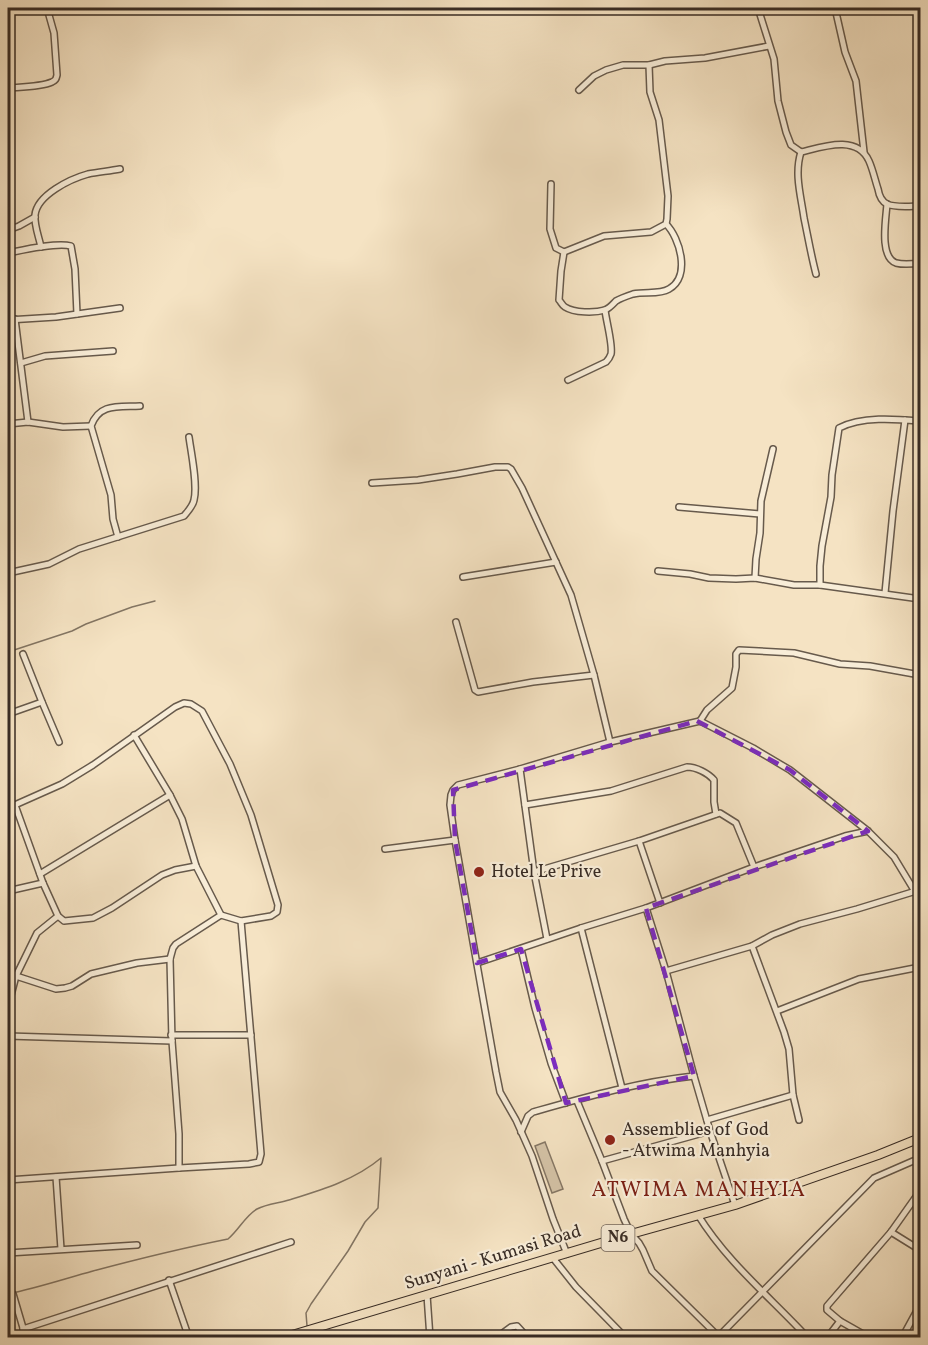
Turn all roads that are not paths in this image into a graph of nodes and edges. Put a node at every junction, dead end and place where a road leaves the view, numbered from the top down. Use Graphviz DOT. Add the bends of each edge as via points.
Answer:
graph roads {
  1 [pos="47,8"];
  2 [pos="758,8"];
  3 [pos="835,8"];
  4 [pos="769,46"];
  5 [pos="649,65"];
  6 [pos="8,88"];
  7 [pos="579,90"];
  8 [pos="801,152"];
  9 [pos="864,154"];
  10 [pos="120,170"];
  11 [pos="551,184"];
  12 [pos="887,204"];
  13 [pos="921,206"];
  14 [pos="34,217"];
  15 [pos="666,225"];
  16 [pos="8,230"];
  17 [pos="41,247"];
  18 [pos="564,252"];
  19 [pos="8,253"];
  20 [pos="921,263"];
  21 [pos="816,274"];
  22 [pos="120,308"];
  23 [pos="605,310"];
  24 [pos="77,314"];
  25 [pos="15,319"];
  26 [pos="8,320"];
  27 [pos="113,351"];
  28 [pos="21,363"];
  29 [pos="568,380"];
  30 [pos="140,406"];
  31 [pos="905,420"];
  32 [pos="921,421"];
  33 [pos="28,422"];
  34 [pos="8,424"];
  35 [pos="91,426"];
  36 [pos="189,437"];
  37 [pos="773,449"];
  38 [pos="372,483"];
  39 [pos="679,507"];
  40 [pos="760,514"];
  41 [pos="118,537"];
  42 [pos="8,546"];
  43 [pos="556,562"];
  44 [pos="658,571"];
  45 [pos="9,573"];
  46 [pos="463,577"];
  47 [pos="755,578"];
  48 [pos="820,585"];
  49 [pos="885,593"];
  50 [pos="921,599"];
  51 [pos="456,622"];
  52 [pos="23,654"];
  53 [pos="594,675"];
  54 [pos="921,675"];
  55 [pos="42,702"];
  56 [pos="8,714"];
  57 [pos="700,721"];
  58 [pos="135,735"];
  59 [pos="60,742"];
  60 [pos="610,742"];
  61 [pos="520,769"];
  62 [pos="170,795"];
  63 [pos="15,805"];
  64 [pos="525,805"];
  65 [pos="8,808"];
  66 [pos="716,814"];
  67 [pos="868,831"];
  68 [pos="455,840"];
  69 [pos="639,841"];
  70 [pos="385,849"];
  71 [pos="196,866"];
  72 [pos="754,867"];
  73 [pos="534,872"];
  74 [pos="40,874"];
  75 [pos="43,882"];
  76 [pos="8,891"];
  77 [pos="916,891"];
  78 [pos="921,900"];
  79 [pos="660,903"];
  80 [pos="646,908"];
  81 [pos="221,915"];
  82 [pos="58,916"];
  83 [pos="241,921"];
  84 [pos="581,928"];
  85 [pos="547,939"];
  86 [pos="752,946"];
  87 [pos="520,949"];
  88 [pos="170,959"];
  89 [pos="477,963"];
  90 [pos="921,968"];
  91 [pos="666,971"];
  92 [pos="16,976"];
  93 [pos="8,1007"];
  94 [pos="777,1011"];
  95 [pos="251,1035"];
  96 [pos="8,1036"];
  97 [pos="171,1038"];
  98 [pos="694,1076"];
  99 [pos="622,1088"];
  100 [pos="793,1095"];
  101 [pos="577,1101"];
  102 [pos="566,1103"];
  103 [pos="707,1120"];
  104 [pos="799,1120"];
  105 [pos="710,1131"];
  106 [pos="521,1132"];
  107 [pos="921,1138"];
  108 [pos="921,1158"];
  109 [pos="602,1161"];
  110 [pos="178,1168"];
  111 [pos="56,1177"];
  112 [pos="8,1180"];
  113 [pos="921,1191"];
  114 [pos="735,1205"];
  115 [pos="698,1215"];
  116 [pos="891,1232"];
  117 [pos="631,1234"];
  118 [pos="291,1242"];
  119 [pos="137,1245"];
  120 [pos="62,1249"];
  121 [pos="921,1250"];
  122 [pos="8,1253"];
  123 [pos="567,1254"];
  124 [pos="553,1258"];
  125 [pos="169,1280"];
  126 [pos="762,1291"];
  127 [pos="13,1294"];
  128 [pos="427,1295"];
  129 [pos="921,1305"];
  130 [pos="840,1321"];
  131 [pos="23,1329"];
  132 [pos="718,1337"];
  133 [pos="26,1338"];
  134 [pos="189,1338"];
  135 [pos="282,1338"];
  136 [pos="430,1338"];
  137 [pos="496,1338"];
  138 [pos="528,1338"];
  139 [pos="626,1338"];
  140 [pos="808,1338"];
  141 [pos="827,1338"];
  142 [pos="870,1338"];
  143 [pos="902,1338"];
  1 -- 6 [label="street" via="54,33 56,79"];
  2 -- 4 [label="street"];
  3 -- 9 [label="street" via="856,81"];
  4 -- 5 [label="street"];
  4 -- 8 [label="street" via="786,132 791,145"];
  5 -- 7 [label="street" via="623,65 606,70"];
  5 -- 15 [label="street" via="668,196"];
  8 -- 9 [label="street" via="847,145"];
  8 -- 21 [label="street" via="798,182"];
  9 -- 12 [label="street" via="880,198"];
  10 -- 14 [label="street" via="87,174 66,182 42,201"];
  11 -- 18 [label="street" via="550,229 556,248"];
  12 -- 13 [label="street"];
  12 -- 20 [label="street" via="885,249 889,258 895,262"];
  14 -- 16 [label="street"];
  14 -- 17 [label="street"];
  15 -- 18 [label="street" via="651,232 604,236"];
  15 -- 23 [label="street" via="672,230 681,255 679,280 663,292 637,293 617,300"];
  17 -- 19 [label="street"];
  17 -- 24 [label="street" via="67,244 72,248"];
  18 -- 23 [label="street" via="559,300 565,307 582,312"];
  22 -- 24 [label="street"];
  23 -- 29 [label="street" via="611,354 606,362"];
  24 -- 25 [label="street"];
  25 -- 26 [label="street"];
  25 -- 28 [label="street"];
  27 -- 28 [label="street" via="45,356"];
  28 -- 33 [label="street"];
  30 -- 35 [label="street" via="101,411"];
  31 -- 32 [label="street"];
  31 -- 48 [label="street" via="859,422 839,428"];
  31 -- 49 [label="street"];
  33 -- 34 [label="street"];
  33 -- 35 [label="street" via="58,427"];
  35 -- 41 [label="street" via="111,495"];
  36 -- 41 [label="street" via="196,490 190,508 184,516"];
  37 -- 40 [label="street"];
  38 -- 43 [label="street" via="508,467 522,488"];
  39 -- 40 [label="street"];
  40 -- 47 [label="street"];
  41 -- 45 [label="street" via="79,549 49,564"];
  42 -- 45 [label="street"];
  43 -- 46 [label="street"];
  43 -- 53 [label="street" via="571,595"];
  44 -- 47 [label="street" via="709,578"];
  47 -- 48 [label="street"];
  48 -- 49 [label="street"];
  49 -- 50 [label="street"];
  51 -- 53 [label="street" via="478,692"];
  52 -- 55 [label="street"];
  53 -- 60 [label="street"];
  54 -- 57 [label="street" via="794,653 739,650 732,688"];
  55 -- 56 [label="street"];
  55 -- 59 [label="street"];
  57 -- 60 [label="street"];
  57 -- 67 [label="street" via="790,770"];
  58 -- 62 [label="street"];
  58 -- 63 [label="street" via="70,779"];
  58 -- 83 [label="street" via="184,703 202,711 251,815 278,905 271,916"];
  60 -- 61 [label="street"];
  61 -- 64 [label="street"];
  61 -- 68 [label="street" via="458,785 453,790 450,805"];
  62 -- 71 [label="street" via="182,819"];
  62 -- 74 [label="street"];
  63 -- 65 [label="street"];
  63 -- 74 [label="street"];
  64 -- 66 [label="street" via="611,791 687,767 714,780"];
  64 -- 73 [label="street"];
  66 -- 69 [label="street"];
  66 -- 72 [label="street" via="736,823"];
  67 -- 72 [label="street"];
  67 -- 77 [label="street" via="894,857"];
  68 -- 70 [label="street"];
  68 -- 89 [label="street"];
  69 -- 73 [label="street"];
  69 -- 79 [label="street"];
  71 -- 81 [label="street"];
  71 -- 82 [label="street" via="162,875 93,918 64,921"];
  72 -- 79 [label="street"];
  73 -- 85 [label="street"];
  74 -- 75 [label="street"];
  75 -- 76 [label="street"];
  75 -- 82 [label="street"];
  77 -- 78 [label="street"];
  77 -- 86 [label="street" via="800,924"];
  79 -- 80 [label="street"];
  80 -- 84 [label="street"];
  80 -- 91 [label="street"];
  81 -- 83 [label="street"];
  81 -- 88 [label="street" via="176,944"];
  82 -- 92 [label="street" via="37,933"];
  83 -- 95 [label="street"];
  84 -- 85 [label="street"];
  84 -- 99 [label="street"];
  85 -- 87 [label="street"];
  86 -- 91 [label="street"];
  86 -- 94 [label="street"];
  87 -- 89 [label="street"];
  87 -- 102 [label="street" via="550,1063"];
  88 -- 92 [label="street" via="91,974 72,986 56,989"];
  88 -- 97 [label="street"];
  89 -- 106 [label="street" via="500,1092"];
  90 -- 94 [label="street" via="859,979"];
  91 -- 98 [label="street"];
  92 -- 93 [label="street"];
  94 -- 100 [label="street" via="789,1049"];
  95 -- 97 [label="street"];
  95 -- 110 [label="street" via="259,1162"];
  96 -- 97 [label="street"];
  97 -- 110 [label="street"];
  98 -- 99 [label="street"];
  98 -- 103 [label="street"];
  99 -- 101 [label="street"];
  100 -- 103 [label="street"];
  100 -- 104 [label="street"];
  101 -- 102 [label="street"];
  101 -- 109 [label="street"];
  102 -- 106 [label="street" via="528,1116"];
  103 -- 105 [label="street"];
  105 -- 109 [label="street"];
  105 -- 114 [label="street"];
  106 -- 123 [label="street"];
  107 -- 114 [label="main road, Sunyani - Kumasi Road / N6"];
  108 -- 126 [label="street" via="874,1178"];
  109 -- 117 [label="street"];
  110 -- 111 [label="street"];
  111 -- 112 [label="street"];
  111 -- 120 [label="street"];
  113 -- 116 [label="street"];
  114 -- 115 [label="main road, Sunyani - Kumasi Road / N6"];
  115 -- 117 [label="main road, Sunyani - Kumasi Road / N6"];
  115 -- 126 [label="street"];
  116 -- 121 [label="street"];
  116 -- 130 [label="street" via="827,1306"];
  117 -- 123 [label="main road, Sunyani - Kumasi Road / N6"];
  117 -- 132 [label="street" via="644,1250 652,1271"];
  118 -- 125 [label="street"];
  119 -- 120 [label="street"];
  120 -- 122 [label="street"];
  123 -- 124 [label="main road, Sunyani - Kumasi Road / N6"];
  124 -- 128 [label="main road, Sunyani - Kumasi Road / N6"];
  124 -- 139 [label="street"];
  125 -- 131 [label="street"];
  125 -- 134 [label="street"];
  126 -- 132 [label="street"];
  126 -- 140 [label="street"];
  127 -- 131 [label="street"];
  128 -- 135 [label="main road, Sunyani - Kumasi Road / N6"];
  128 -- 136 [label="street"];
  129 -- 143 [label="street"];
  130 -- 141 [label="street"];
  130 -- 142 [label="street"];
  131 -- 133 [label="street"];
  137 -- 138 [label="street" via="518,1326"];
}
